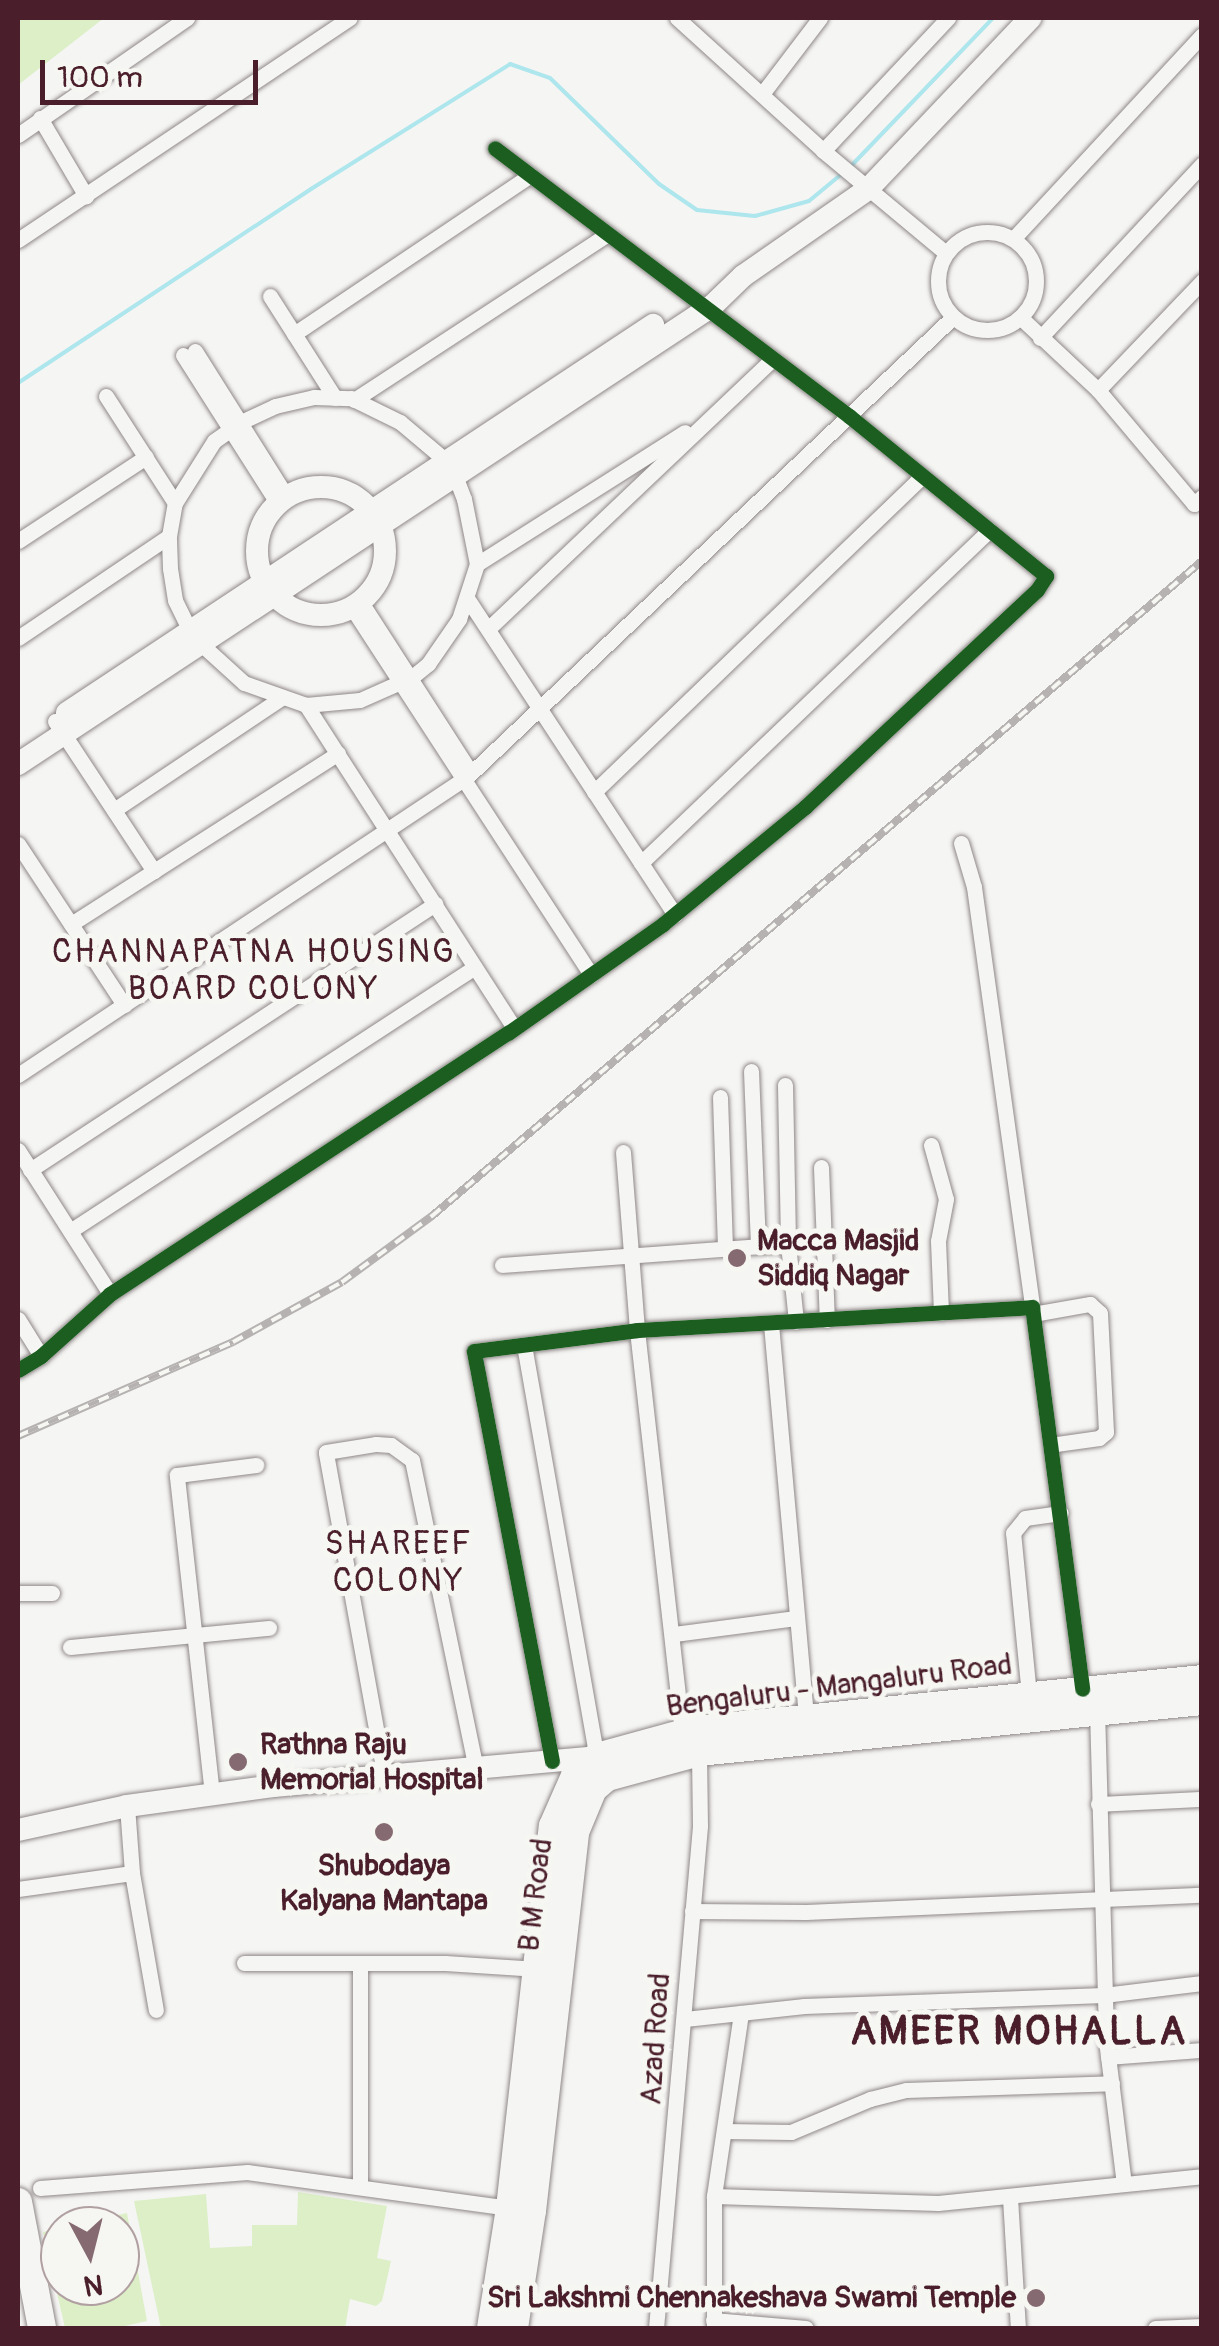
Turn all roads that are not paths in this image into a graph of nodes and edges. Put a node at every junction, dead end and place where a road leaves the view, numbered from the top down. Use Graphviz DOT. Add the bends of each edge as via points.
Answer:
graph roads {
  1 [pos="188,18"];
  2 [pos="316,18"];
  3 [pos="350,18"];
  4 [pos="676,18"];
  5 [pos="819,18"];
  6 [pos="948,18"];
  7 [pos="1030,18"];
  8 [pos="331,30"];
  9 [pos="1202,35"];
  10 [pos="762,94"];
  11 [pos="40,118"];
  12 [pos="18,135"];
  13 [pos="495,148"];
  14 [pos="825,152"];
  15 [pos="1202,164"];
  16 [pos="531,175"];
  17 [pos="863,185"];
  18 [pos="86,196"];
  19 [pos="606,234"];
  20 [pos="1012,239"];
  21 [pos="18,240"];
  22 [pos="946,254"];
  23 [pos="1202,281"];
  24 [pos="270,296"];
  25 [pos="699,305"];
  26 [pos="952,317"];
  27 [pos="1020,317"];
  28 [pos="294,334"];
  29 [pos="1040,338"];
  30 [pos="189,353"];
  31 [pos="773,359"];
  32 [pos="1098,390"];
  33 [pos="106,396"];
  34 [pos="335,398"];
  35 [pos="354,400"];
  36 [pos="716,413"];
  37 [pos="849,416"];
  38 [pos="237,425"];
  39 [pos="146,458"];
  40 [pos="450,467"];
  41 [pos="922,476"];
  42 [pos="1202,497"];
  43 [pos="282,500"];
  44 [pos="175,503"];
  45 [pos="375,517"];
  46 [pos="990,530"];
  47 [pos="169,536"];
  48 [pos="18,541"];
  49 [pos="477,564"];
  50 [pos="270,589"];
  51 [pos="468,598"];
  52 [pos="357,605"];
  53 [pos="488,629"];
  54 [pos="18,638"];
  55 [pos="196,638"];
  56 [pos="407,679"];
  57 [pos="283,697"];
  58 [pos="306,705"];
  59 [pos="540,709"];
  60 [pos="59,727"];
  61 [pos="18,746"];
  62 [pos="338,753"];
  63 [pos="18,764"];
  64 [pos="467,776"];
  65 [pos="594,792"];
  66 [pos="114,810"];
  67 [pos="389,831"];
  68 [pos="961,843"];
  69 [pos="18,844"];
  70 [pos="641,863"];
  71 [pos="154,871"];
  72 [pos="435,904"];
  73 [pos="675,915"];
  74 [pos="70,924"];
  75 [pos="475,967"];
  76 [pos="595,972"];
  77 [pos="124,1005"];
  78 [pos="514,1028"];
  79 [pos="751,1071"];
  80 [pos="18,1074"];
  81 [pos="785,1085"];
  82 [pos="720,1097"];
  83 [pos="931,1144"];
  84 [pos="18,1150"];
  85 [pos="623,1152"];
  86 [pos="821,1168"];
  87 [pos="30,1170"];
  88 [pos="70,1231"];
  89 [pos="788,1244"];
  90 [pos="758,1246"];
  91 [pos="725,1247"];
  92 [pos="632,1254"];
  93 [pos="502,1266"];
  94 [pos="110,1294"];
  95 [pos="1033,1310"];
  96 [pos="941,1313"];
  97 [pos="18,1319"];
  98 [pos="827,1320"];
  99 [pos="796,1322"];
  100 [pos="772,1324"];
  101 [pos="637,1330"];
  102 [pos="524,1345"];
  103 [pos="42,1356"];
  104 [pos="18,1370"];
  105 [pos="1050,1445"];
  106 [pos="256,1465"];
  107 [pos="1061,1513"];
  108 [pos="18,1593"];
  109 [pos="52,1593"];
  110 [pos="796,1618"];
  111 [pos="269,1628"];
  112 [pos="674,1634"];
  113 [pos="194,1638"];
  114 [pos="70,1647"];
  115 [pos="1202,1680"];
  116 [pos="1029,1694"];
  117 [pos="1090,1699"];
  118 [pos="1202,1702"];
  119 [pos="806,1718"];
  120 [pos="691,1743"];
  121 [pos="596,1757"];
  122 [pos="552,1762"];
  123 [pos="476,1770"];
  124 [pos="386,1778"];
  125 [pos="212,1794"];
  126 [pos="1202,1799"];
  127 [pos="1098,1804"];
  128 [pos="127,1806"];
  129 [pos="18,1830"];
  130 [pos="560,1870"];
  131 [pos="132,1873"];
  132 [pos="18,1889"];
  133 [pos="1202,1894"];
  134 [pos="1100,1900"];
  135 [pos="692,1910"];
  136 [pos="244,1963"];
  137 [pos="360,1963"];
  138 [pos="538,1969"];
  139 [pos="1202,1984"];
  140 [pos="1104,1995"];
  141 [pos="156,2010"];
  142 [pos="741,2013"];
  143 [pos="684,2019"];
  144 [pos="1202,2050"];
  145 [pos="1108,2057"];
  146 [pos="1112,2083"];
  147 [pos="724,2131"];
  148 [pos="1202,2176"];
  149 [pos="1124,2184"];
  150 [pos="360,2186"];
  151 [pos="29,2195"];
  152 [pos="714,2196"];
  153 [pos="1010,2198"];
  154 [pos="510,2208"];
  155 [pos="714,2324"];
  156 [pos="1202,2326"];
  157 [pos="42,2328"];
  158 [pos="491,2328"];
  159 [pos="514,2328"];
  160 [pos="656,2328"];
  161 [pos="806,2328"];
  162 [pos="1018,2328"];
  163 [pos="1155,2328"];
  1 -- 11 [label="street"];
  2 -- 8 [label="street"];
  3 -- 8 [label="street"];
  4 -- 10 [label="street"];
  5 -- 10 [label="street"];
  6 -- 14 [label="street"];
  7 -- 17 [label="street"];
  8 -- 18 [label="street"];
  9 -- 20 [label="street"];
  10 -- 14 [label="street"];
  11 -- 12 [label="street"];
  11 -- 18 [label="street"];
  13 -- 16 [label="street"];
  14 -- 17 [label="street"];
  15 -- 29 [label="street"];
  16 -- 19 [label="street"];
  16 -- 28 [label="street"];
  17 -- 22 [label="street"];
  17 -- 25 [label="street"];
  18 -- 21 [label="street"];
  19 -- 25 [label="street"];
  19 -- 35 [label="street"];
  20 -- 22 [label="street" via="969,235"];
  20 -- 27 [label="street" via="1036,276"];
  22 -- 26 [label="street" via="937,280"];
  23 -- 32 [label="street"];
  24 -- 28 [label="street"];
  25 -- 31 [label="street"];
  25 -- 40 [label="street"];
  26 -- 27 [label="street" via="994,330"];
  26 -- 37 [label="street"];
  27 -- 29 [label="street"];
  28 -- 34 [label="street"];
  29 -- 32 [label="street"];
  30 -- 38 [label="street"];
  31 -- 36 [label="street"];
  31 -- 37 [label="street"];
  32 -- 42 [label="street" via="1194,504"];
  33 -- 39 [label="street"];
  34 -- 35 [label="street"];
  34 -- 38 [label="street" via="275,406"];
  35 -- 40 [label="street" via="400,422"];
  36 -- 49 [label="street"];
  36 -- 53 [label="street"];
  37 -- 41 [label="street"];
  37 -- 59 [label="street"];
  38 -- 43 [label="street"];
  38 -- 44 [label="street" via="194,466"];
  39 -- 44 [label="street"];
  39 -- 48 [label="street"];
  40 -- 45 [label="street"];
  40 -- 49 [label="street" via="464,498"];
  41 -- 46 [label="street"];
  41 -- 65 [label="street"];
  43 -- 45 [label="street" via="322,487 341,490"];
  43 -- 50 [label="street" via="264,520 258,540 257,561"];
  44 -- 47 [label="street"];
  45 -- 50 [label="street"];
  45 -- 52 [label="street" via="384,566"];
  46 -- 70 [label="street"];
  46 -- 73 [label="street" via="1046,576 1037,590 805,806"];
  47 -- 54 [label="street"];
  47 -- 55 [label="street" via="175,600"];
  49 -- 51 [label="street"];
  50 -- 52 [label="street" via="289,607 320,616"];
  50 -- 55 [label="street"];
  51 -- 53 [label="street"];
  51 -- 56 [label="street" via="446,641"];
  52 -- 56 [label="street"];
  53 -- 59 [label="street"];
  55 -- 57 [label="street" via="244,683"];
  55 -- 60 [label="street"];
  56 -- 58 [label="street" via="360,700"];
  56 -- 64 [label="street"];
  57 -- 58 [label="street"];
  57 -- 66 [label="street"];
  58 -- 62 [label="street"];
  59 -- 64 [label="street"];
  59 -- 65 [label="street"];
  60 -- 61 [label="street"];
  60 -- 63 [label="street"];
  60 -- 66 [label="street"];
  62 -- 67 [label="street"];
  62 -- 71 [label="street"];
  64 -- 67 [label="street"];
  64 -- 76 [label="street"];
  65 -- 70 [label="street"];
  66 -- 71 [label="street"];
  67 -- 72 [label="street"];
  67 -- 77 [label="street"];
  68 -- 95 [label="street" via="974,887"];
  69 -- 74 [label="street"];
  70 -- 73 [label="street"];
  71 -- 74 [label="street"];
  72 -- 75 [label="street"];
  72 -- 87 [label="street"];
  73 -- 76 [label="street"];
  74 -- 77 [label="street"];
  75 -- 78 [label="street"];
  75 -- 88 [label="street"];
  76 -- 78 [label="street"];
  77 -- 80 [label="street"];
  78 -- 94 [label="street"];
  79 -- 90 [label="street"];
  81 -- 89 [label="street"];
  82 -- 91 [label="street"];
  83 -- 96 [label="street" via="947,1207 938,1240"];
  84 -- 87 [label="street"];
  85 -- 92 [label="street, Azad Road"];
  86 -- 98 [label="street"];
  87 -- 88 [label="street"];
  88 -- 94 [label="street"];
  89 -- 90 [label="street"];
  89 -- 99 [label="street"];
  90 -- 91 [label="street"];
  91 -- 92 [label="street"];
  92 -- 93 [label="street"];
  92 -- 101 [label="street, Azad Road"];
  94 -- 103 [label="street"];
  95 -- 96 [label="street"];
  95 -- 105 [label="street"];
  95 -- 105 [label="street" via="1090,1304 1100,1313 1106,1432"];
  96 -- 98 [label="street"];
  97 -- 103 [label="street"];
  98 -- 99 [label="street"];
  99 -- 100 [label="street"];
  100 -- 101 [label="street"];
  100 -- 110 [label="street"];
  101 -- 102 [label="street"];
  101 -- 112 [label="street, Azad Road"];
  102 -- 121 [label="street"];
  102 -- 122 [label="street" via="474,1352"];
  103 -- 104 [label="street"];
  105 -- 107 [label="street"];
  106 -- 113 [label="street" via="177,1475"];
  107 -- 116 [label="street" via="1025,1518 1012,1533"];
  107 -- 117 [label="street"];
  108 -- 109 [label="street"];
  110 -- 112 [label="street"];
  110 -- 119 [label="street"];
  111 -- 113 [label="street"];
  112 -- 120 [label="street, Azad Road"];
  113 -- 114 [label="street"];
  113 -- 125 [label="street"];
  115 -- 117 [label="highway, Bengaluru - Mangaluru Road"];
  116 -- 117 [label="highway, Bengaluru - Mangaluru Road"];
  116 -- 119 [label="highway, Bengaluru - Mangaluru Road"];
  117 -- 118 [label="highway, B M Road"];
  117 -- 120 [label="highway, B M Road"];
  117 -- 127 [label="street"];
  119 -- 120 [label="highway, Bengaluru - Mangaluru Road"];
  120 -- 121 [label="highway, Bengaluru - Mangaluru Road"];
  120 -- 130 [label="highway, B M Road" via="607,1776 593,1789"];
  120 -- 135 [label="street, Azad Road" via="700,1826"];
  121 -- 122 [label="street"];
  121 -- 130 [label="highway" via="575,1776 553,1826"];
  122 -- 123 [label="street"];
  123 -- 124 [label="street"];
  123 -- 124 [label="street" via="412,1460 391,1444 376,1444 326,1452"];
  124 -- 125 [label="street"];
  125 -- 128 [label="street"];
  126 -- 127 [label="street"];
  127 -- 134 [label="street"];
  128 -- 129 [label="street"];
  128 -- 131 [label="street"];
  130 -- 138 [label="highway"];
  130 -- 159 [label="highway, B M Road"];
  131 -- 132 [label="street"];
  131 -- 141 [label="street"];
  133 -- 134 [label="street"];
  134 -- 135 [label="street"];
  134 -- 140 [label="street"];
  135 -- 143 [label="street, Azad Road"];
  136 -- 137 [label="street"];
  137 -- 138 [label="street"];
  137 -- 150 [label="street"];
  138 -- 154 [label="highway"];
  139 -- 140 [label="street"];
  140 -- 142 [label="street"];
  140 -- 145 [label="street"];
  142 -- 143 [label="street"];
  142 -- 147 [label="street"];
  143 -- 160 [label="street, Azad Road"];
  144 -- 145 [label="street"];
  145 -- 146 [label="street"];
  146 -- 147 [label="street" via="906,2090 791,2132"];
  146 -- 149 [label="street"];
  147 -- 152 [label="street"];
  148 -- 149 [label="street"];
  149 -- 153 [label="street"];
  150 -- 151 [label="street" via="247,2172"];
  150 -- 154 [label="street"];
  151 -- 157 [label="highway"];
  152 -- 153 [label="street" via="938,2203"];
  152 -- 155 [label="street"];
  153 -- 162 [label="street"];
  154 -- 158 [label="highway"];
  155 -- 161 [label="street"];
  156 -- 163 [label="street"];
}
